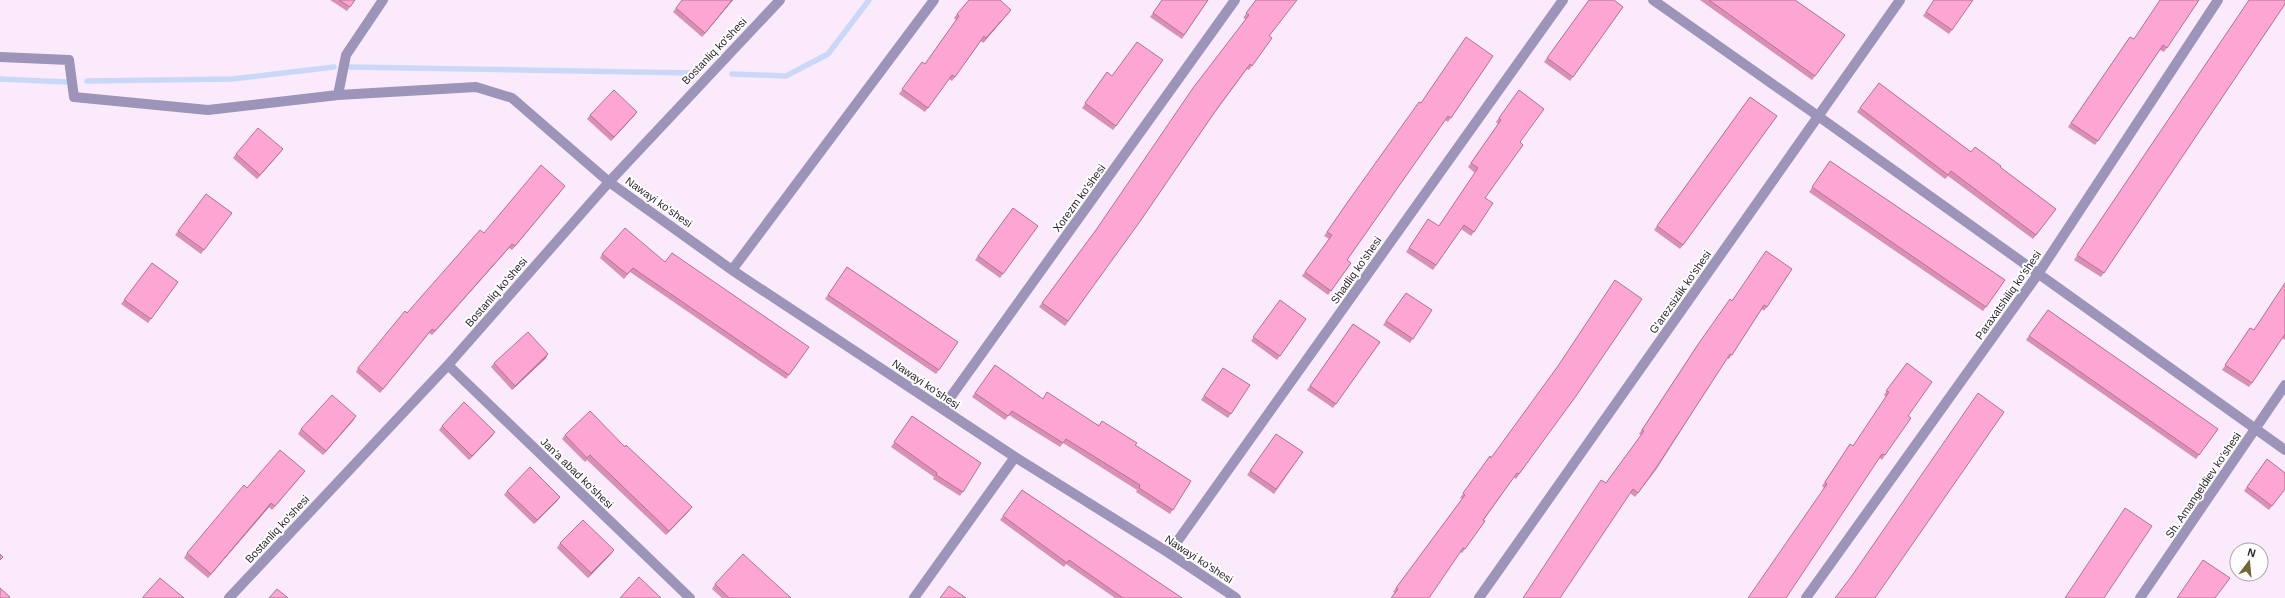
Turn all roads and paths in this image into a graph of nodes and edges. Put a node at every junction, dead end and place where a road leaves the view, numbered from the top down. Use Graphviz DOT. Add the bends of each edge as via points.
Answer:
graph roads {
  1 [pos="383,0"];
  2 [pos="780,0"];
  3 [pos="934,0"];
  4 [pos="1236,0"];
  5 [pos="1563,0"];
  6 [pos="1653,0"];
  7 [pos="1900,0"];
  8 [pos="2218,0"];
  9 [pos="0,57"];
  10 [pos="338,95"];
  11 [pos="1818,116"];
  12 [pos="609,182"];
  13 [pos="732,270"];
  14 [pos="2038,274"];
  15 [pos="448,365"];
  16 [pos="2285,385"];
  17 [pos="942,409"];
  18 [pos="2256,429"];
  19 [pos="2285,450"];
  20 [pos="1015,457"];
  21 [pos="1169,553"];
  22 [pos="229,598"];
  23 [pos="690,598"];
  24 [pos="914,598"];
  25 [pos="1236,598"];
  26 [pos="1479,598"];
  27 [pos="1806,598"];
  28 [pos="2140,598"];
  1 -- 10 [label="street" via="346,55"];
  2 -- 12 [label="street, Bostanliq ko'shesi"];
  3 -- 13 [label="street"];
  4 -- 17 [label="street, Xorezm ko'shesi"];
  5 -- 21 [label="street, Shadliq ko'shesi"];
  6 -- 11 [label="street"];
  7 -- 11 [label="street, G'arezsizlik ko'shesi"];
  8 -- 14 [label="street, Paraxatshiliq ko'shesi"];
  9 -- 10 [label="street, Nawayi ko'shesi" via="69,60 74,97 208,110"];
  10 -- 12 [label="street, Nawayi ko'shesi" via="476,87 512,98"];
  11 -- 14 [label="street"];
  11 -- 26 [label="street, G'arezsizlik ko'shesi"];
  12 -- 13 [label="street, Nawayi ko'shesi"];
  12 -- 15 [label="street, Bostanliq ko'shesi"];
  13 -- 17 [label="street, Nawayi ko'shesi"];
  14 -- 18 [label="street"];
  14 -- 27 [label="street, Paraxatshiliq ko'shesi"];
  15 -- 22 [label="street, Bostanliq ko'shesi"];
  15 -- 23 [label="street, Jan'a abad ko'shesi"];
  16 -- 18 [label="street, Sh. Amangeldiev ko'shesi"];
  17 -- 20 [label="street, Nawayi ko'shesi"];
  18 -- 19 [label="street"];
  18 -- 28 [label="street, Sh. Amangeldiev ko'shesi"];
  20 -- 21 [label="street, Nawayi ko'shesi"];
  20 -- 24 [label="street"];
  21 -- 25 [label="street, Nawayi ko'shesi"];
}
